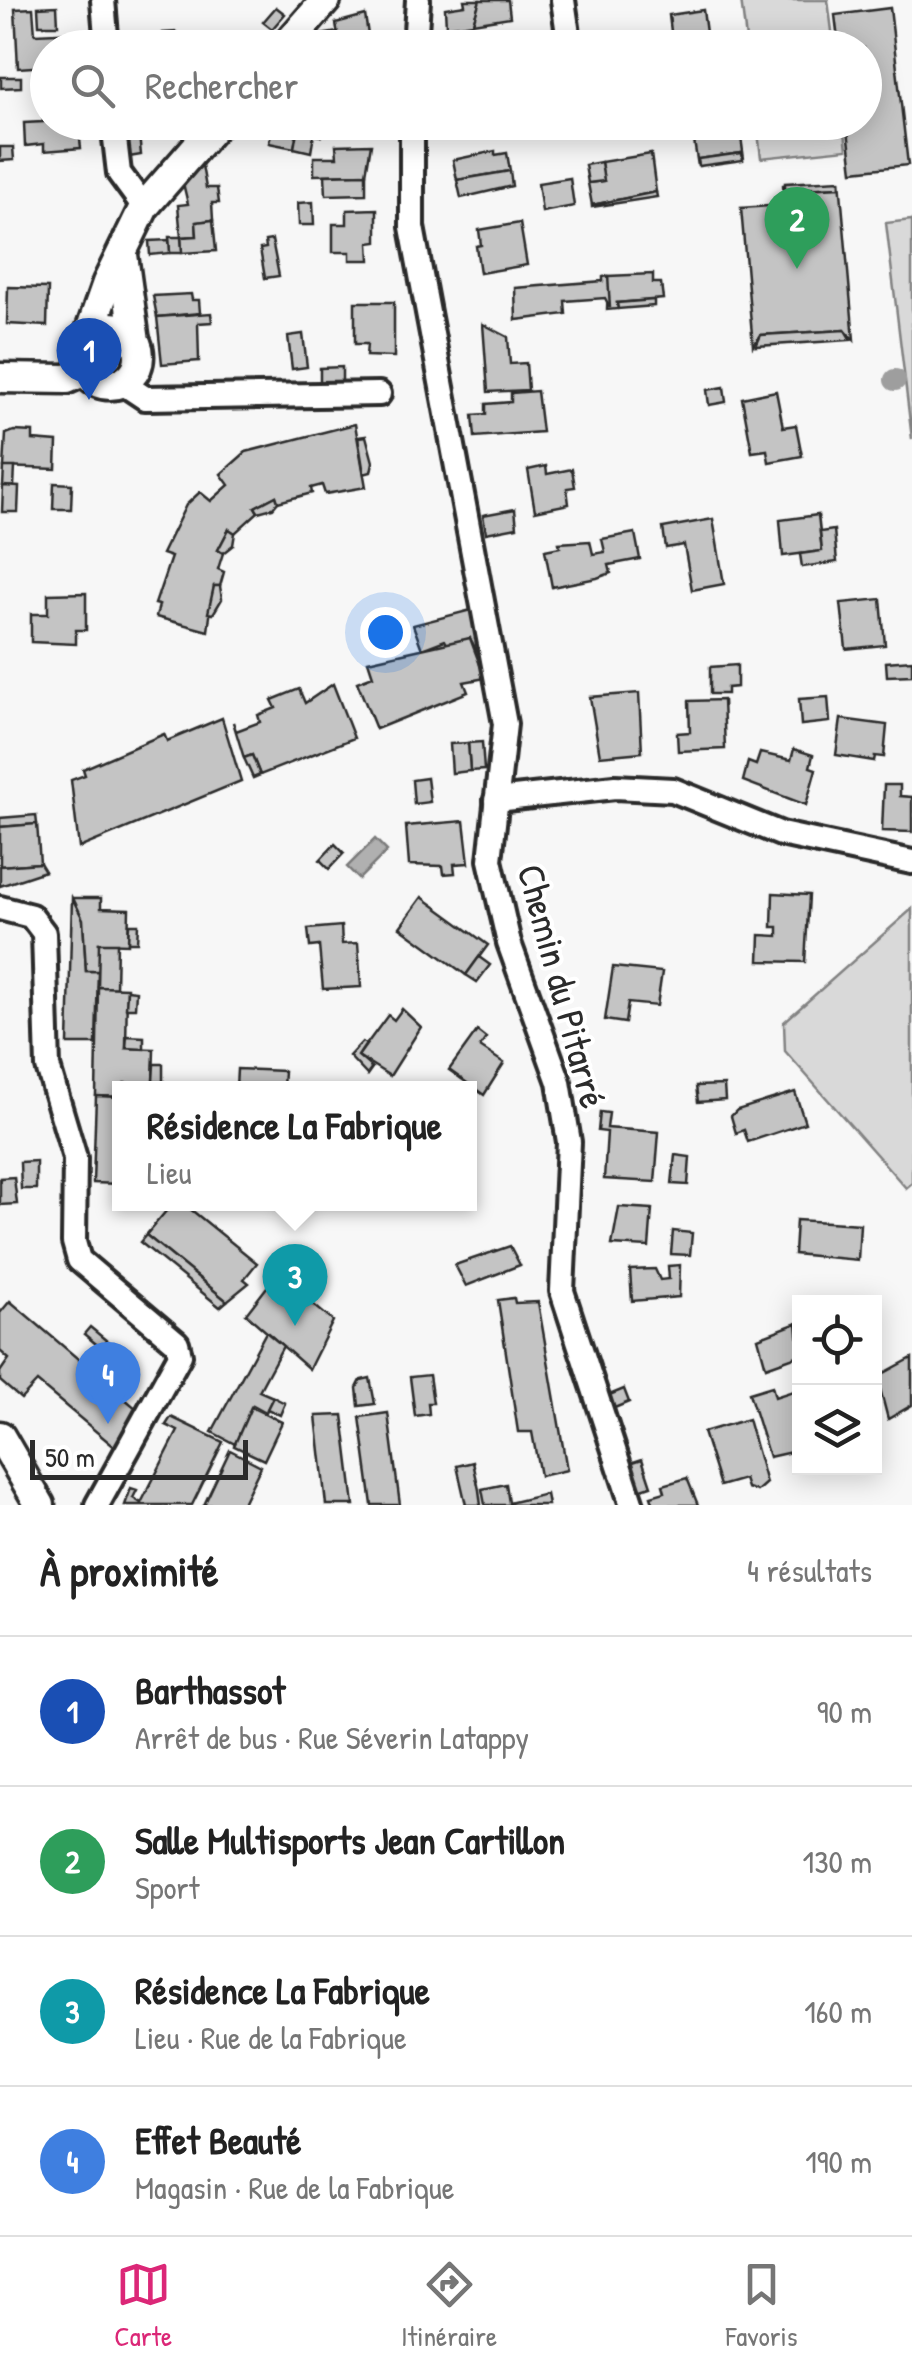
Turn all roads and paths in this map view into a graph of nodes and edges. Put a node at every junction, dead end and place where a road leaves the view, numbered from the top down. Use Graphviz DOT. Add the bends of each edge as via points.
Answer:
graph roads {
  1 [pos="103,0"];
  2 [pos="326,0"];
  3 [pos="418,0"];
  4 [pos="563,0"];
  5 [pos="106,30"];
  6 [pos="300,30"];
  7 [pos="416,30"];
  8 [pos="567,30"];
  9 [pos="116,140"];
  10 [pos="202,140"];
  11 [pos="412,140"];
  12 [pos="144,207"];
  13 [pos="123,255"];
  14 [pos="88,337"];
  15 [pos="135,342"];
  16 [pos="85,371"];
  17 [pos="0,378"];
  18 [pos="121,382"];
  19 [pos="379,394"];
  20 [pos="496,800"];
  21 [pos="912,862"];
  22 [pos="2,908"];
  23 [pos="0,1436"];
  24 [pos="40,1505"];
  25 [pos="97,1505"];
  26 [pos="632,1505"];
  1 -- 5 [label="street"];
  2 -- 6 [label="street"];
  3 -- 7 [label="street"];
  4 -- 8 [label="street"];
  9 -- 12 [label="street" via="119,173"];
  10 -- 12 [label="street"];
  11 -- 20 [label="street, Chemin du Pitarré" via="412,228 504,724"];
  12 -- 13 [label="street"];
  13 -- 14 [label="street"];
  13 -- 15 [label="street"];
  14 -- 15 [label="street" via="113,327"];
  14 -- 16 [label="street" via="81,354"];
  15 -- 18 [label="street" via="138,361"];
  16 -- 17 [label="street" via="66,378"];
  16 -- 18 [label="street" via="102,384"];
  18 -- 19 [label="street" via="145,398"];
  20 -- 21 [label="street" via="615,786 673,790 781,834"];
  20 -- 26 [label="street, Chemin du Pitarré" via="490,860 508,943 559,1082 569,1142 562,1292"];
  22 -- 25 [label="street" via="31,916 44,934 48,1068 74,1158 79,1260 178,1343 180,1355"];
  23 -- 24 [label="street"];
}
